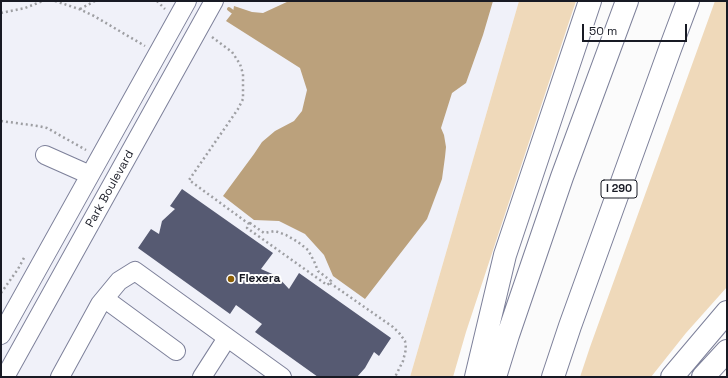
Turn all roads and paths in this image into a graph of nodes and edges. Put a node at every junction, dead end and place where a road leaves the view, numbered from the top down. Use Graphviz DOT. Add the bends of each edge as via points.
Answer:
graph roads {
  1 [pos="43,1"];
  2 [pos="55,1"];
  3 [pos="95,1"];
  4 [pos="157,1"];
  5 [pos="187,1"];
  6 [pos="214,1"];
  7 [pos="590,1"];
  8 [pos="627,1"];
  9 [pos="688,1"];
  10 [pos="79,9"];
  11 [pos="1,13"];
  12 [pos="173,14"];
  13 [pos="198,29"];
  14 [pos="147,47"];
  15 [pos="1,121"];
  16 [pos="87,150"];
  17 [pos="45,155"];
  18 [pos="90,175"];
  19 [pos="249,224"];
  20 [pos="330,283"];
  21 [pos="105,299"];
  22 [pos="727,312"];
  23 [pos="1,336"];
  24 [pos="228,338"];
  25 [pos="176,351"];
  26 [pos="727,351"];
  27 [pos="5,377"];
  28 [pos="60,377"];
  29 [pos="202,377"];
  30 [pos="282,377"];
  31 [pos="395,377"];
  32 [pos="476,377"];
  33 [pos="495,377"];
  34 [pos="553,377"];
  35 [pos="672,377"];
  36 [pos="703,377"];
  1 -- 11 [label="path"];
  2 -- 10 [label="path"];
  3 -- 10 [label="path"];
  4 -- 12 [label="path"];
  5 -- 12 [label="street, Park Boulevard"];
  6 -- 13 [label="street, Park Boulevard"];
  7 -- 32 [label="highway" via="505,255"];
  8 -- 33 [label="highway" via="562,177"];
  9 -- 34 [label="highway, I 290"];
  10 -- 14 [label="path"];
  12 -- 18 [label="street, Park Boulevard"];
  13 -- 19 [label="path" via="232,52 240,64 243,74 243,99 188,180"];
  13 -- 27 [label="street, Park Boulevard"];
  15 -- 16 [label="path" via="47,128"];
  17 -- 18 [label="street"];
  18 -- 23 [label="street, Park Boulevard"];
  19 -- 20 [label="path" via="247,228 327,285"];
  19 -- 20 [label="path" via="264,232 286,235 298,242 308,250 318,271 331,281"];
  20 -- 31 [label="path" via="393,327 406,341 403,361"];
  21 -- 24 [label="street" via="119,281 135,271"];
  21 -- 25 [label="street"];
  21 -- 28 [label="street"];
  22 -- 35 [label="highway"];
  24 -- 29 [label="street"];
  24 -- 30 [label="street"];
  26 -- 36 [label="highway"];
}
